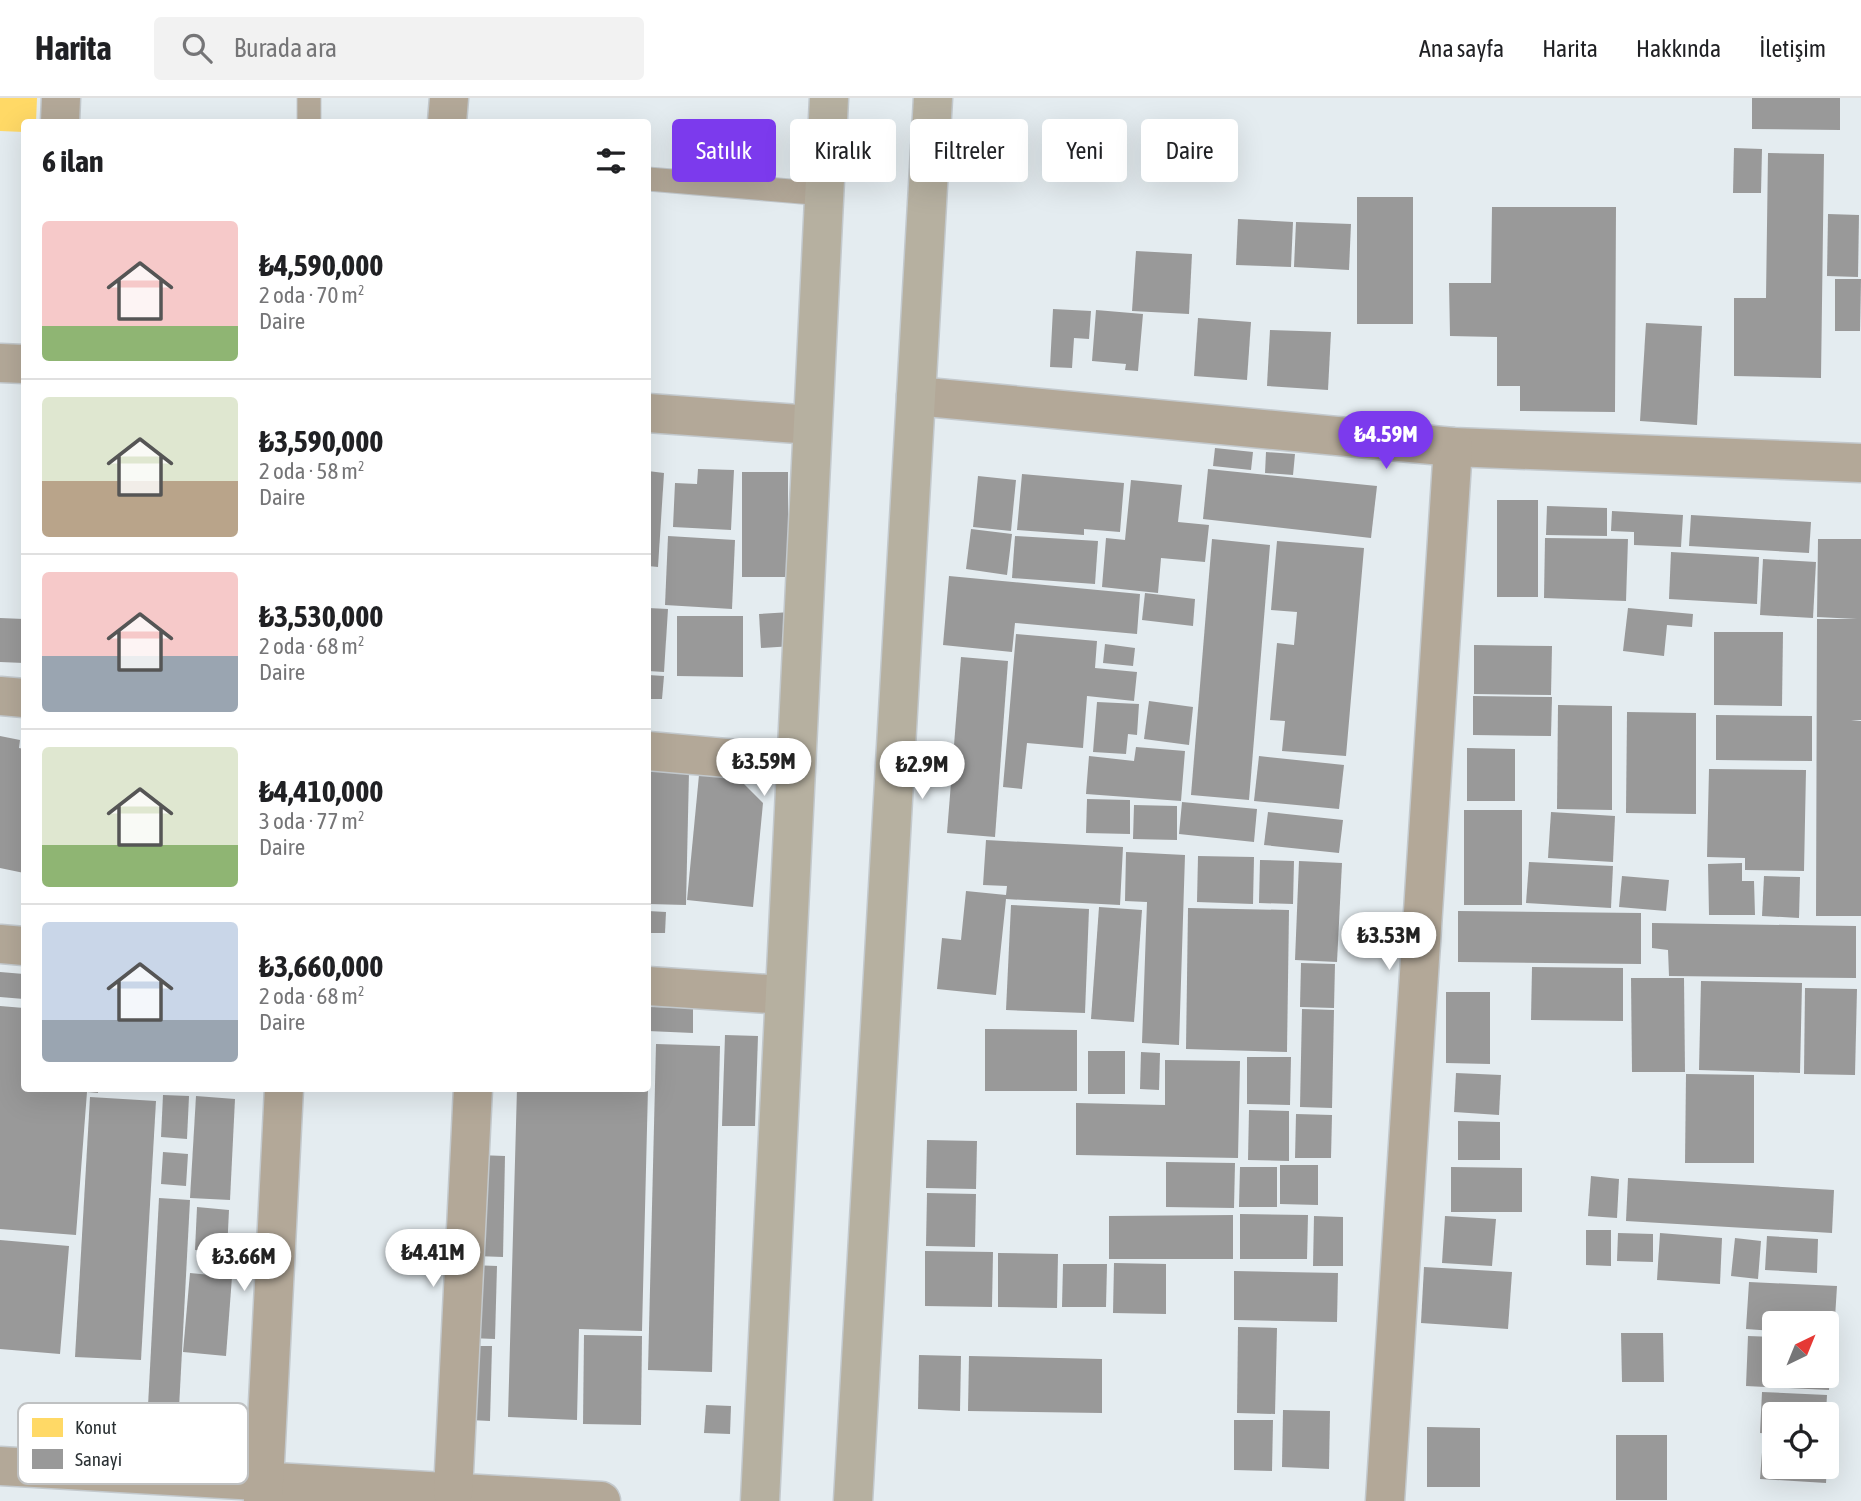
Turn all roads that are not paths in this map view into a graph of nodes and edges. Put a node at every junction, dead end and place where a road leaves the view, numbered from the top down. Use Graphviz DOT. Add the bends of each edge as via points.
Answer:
graph roads {
  1 [pos="61,98"];
  2 [pos="309,98"];
  3 [pos="449,98"];
  4 [pos="829,98"];
  5 [pos="933,98"];
  6 [pos="60,119"];
  7 [pos="309,119"];
  8 [pos="447,119"];
  9 [pos="651,179"];
  10 [pos="825,194"];
  11 [pos="0,363"];
  12 [pos="21,364"];
  13 [pos="916,396"];
  14 [pos="651,413"];
  15 [pos="812,425"];
  16 [pos="1453,447"];
  17 [pos="1861,464"];
  18 [pos="0,696"];
  19 [pos="21,698"];
  20 [pos="651,751"];
  21 [pos="795,764"];
  22 [pos="0,944"];
  23 [pos="21,946"];
  24 [pos="651,986"];
  25 [pos="784,995"];
  26 [pos="284,1092"];
  27 [pos="473,1092"];
  28 [pos="0,1466"];
  29 [pos="18,1468"];
  30 [pos="190,1484"];
  31 [pos="264,1491"];
  32 [pos="453,1492"];
  33 [pos="601,1501"];
  34 [pos="760,1501"];
  35 [pos="852,1501"];
  36 [pos="1384,1501"];
  1 -- 6 [label="street"];
  2 -- 7 [label="lane"];
  3 -- 8 [label="street"];
  4 -- 10 [label="street"];
  5 -- 13 [label="street"];
  9 -- 10 [label="lane"];
  10 -- 15 [label="street"];
  11 -- 12 [label="street"];
  13 -- 16 [label="street"];
  13 -- 35 [label="street"];
  14 -- 15 [label="street"];
  15 -- 21 [label="street"];
  16 -- 17 [label="street"];
  16 -- 36 [label="street"];
  18 -- 19 [label="street"];
  20 -- 21 [label="street"];
  21 -- 25 [label="street"];
  22 -- 23 [label="street"];
  24 -- 25 [label="street"];
  25 -- 34 [label="street"];
  26 -- 31 [label="street"];
  27 -- 32 [label="street"];
  28 -- 29 [label="street"];
  30 -- 31 [label="street"];
  31 -- 32 [label="street"];
  32 -- 33 [label="street"];
}
